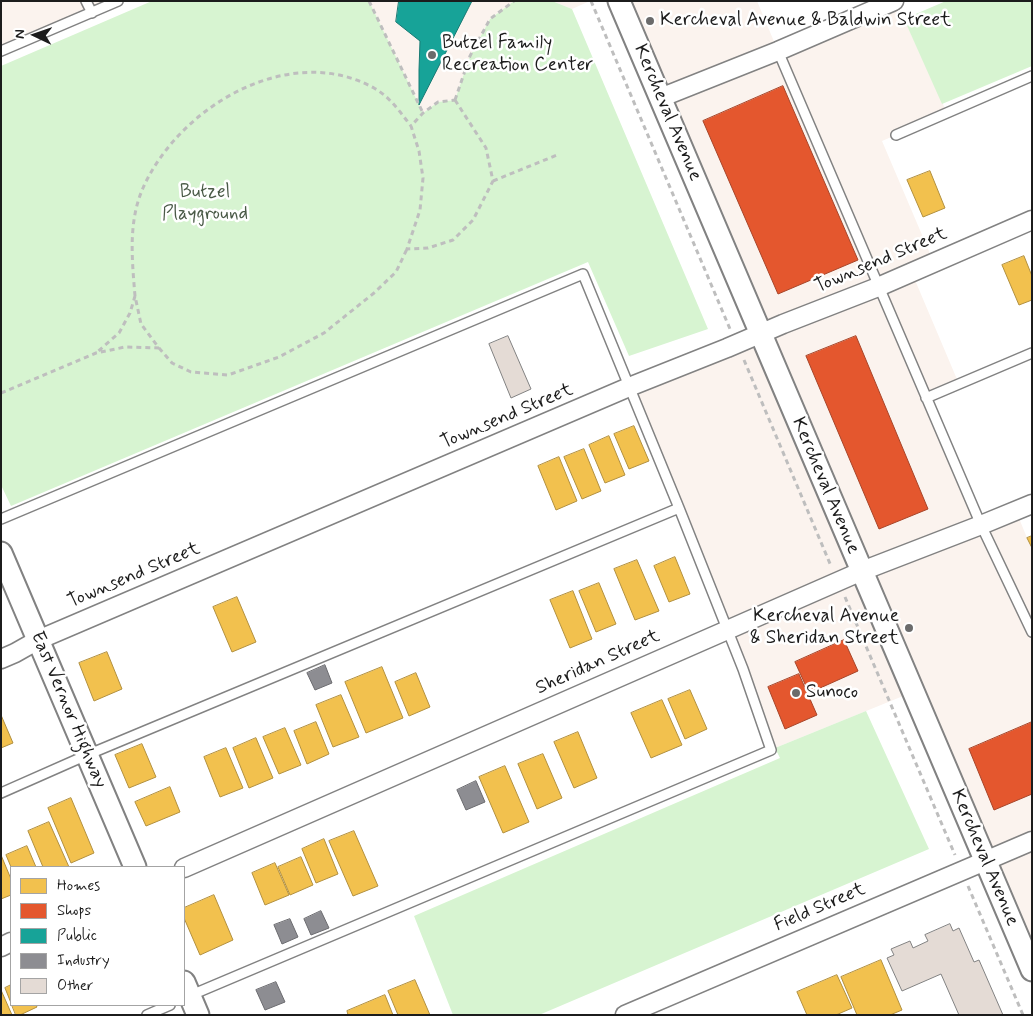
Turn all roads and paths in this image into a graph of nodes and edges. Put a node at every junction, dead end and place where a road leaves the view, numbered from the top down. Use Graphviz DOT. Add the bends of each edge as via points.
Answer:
graph roads {
  1 [pos="86,1"];
  2 [pos="118,1"];
  3 [pos="369,1"];
  4 [pos="514,1"];
  5 [pos="591,1"];
  6 [pos="619,1"];
  7 [pos="894,1"];
  8 [pos="92,13"];
  9 [pos="1,51"];
  10 [pos="778,51"];
  11 [pos="1032,76"];
  12 [pos="660,98"];
  13 [pos="454,100"];
  14 [pos="423,113"];
  15 [pos="411,126"];
  16 [pos="896,135"];
  17 [pos="557,155"];
  18 [pos="493,181"];
  19 [pos="1032,220"];
  20 [pos="407,249"];
  21 [pos="878,287"];
  22 [pos="135,296"];
  23 [pos="761,334"];
  24 [pos="737,344"];
  25 [pos="159,348"];
  26 [pos="96,353"];
  27 [pos="1032,353"];
  28 [pos="629,387"];
  29 [pos="1,393"];
  30 [pos="926,398"];
  31 [pos="1032,504"];
  32 [pos="678,508"];
  33 [pos="1,519"];
  34 [pos="981,525"];
  35 [pos="1,553"];
  36 [pos="862,571"];
  37 [pos="838,581"];
  38 [pos="726,630"];
  39 [pos="1032,632"];
  40 [pos="38,640"];
  41 [pos="1,659"];
  42 [pos="87,755"];
  43 [pos="1,793"];
  44 [pos="1032,840"];
  45 [pos="985,860"];
  46 [pos="135,866"];
  47 [pos="185,868"];
  48 [pos="962,870"];
  49 [pos="1032,970"];
  50 [pos="189,998"];
  51 [pos="168,1006"];
  52 [pos="147,1015"];
  53 [pos="625,1015"];
  54 [pos="1023,1015"];
  1 -- 8 [label="lane"];
  2 -- 8 [label="lane"];
  3 -- 14 [label="path"];
  4 -- 13 [label="path" via="490,19 470,56"];
  5 -- 24 [label="path"];
  6 -- 12 [label="street, Kercheval Avenue"];
  7 -- 10 [label="street"];
  8 -- 9 [label="lane"];
  10 -- 12 [label="street"];
  10 -- 21 [label="lane"];
  11 -- 16 [label="lane"];
  12 -- 23 [label="street, Kercheval Avenue"];
  13 -- 14 [label="path" via="438,102"];
  13 -- 18 [label="path" via="486,148"];
  14 -- 15 [label="path"];
  15 -- 20 [label="path" via="423,178 420,210"];
  15 -- 22 [label="path" via="395,105 376,89 330,72 304,72 257,83 207,110 168,147 143,188 132,230"];
  17 -- 18 [label="path"];
  18 -- 20 [label="path" via="473,220 453,240 428,248"];
  19 -- 21 [label="street, Townsend Street"];
  20 -- 25 [label="path" via="396,272 374,294 324,333 279,357 228,375 191,372 172,362"];
  21 -- 23 [label="street, Townsend Street"];
  21 -- 30 [label="lane"];
  22 -- 25 [label="path" via="141,324"];
  22 -- 26 [label="path" via="119,333"];
  23 -- 24 [label="street, Townsend Street"];
  23 -- 36 [label="street, Kercheval Avenue"];
  24 -- 28 [label="street, Townsend Street"];
  24 -- 37 [label="path"];
  25 -- 26 [label="path" via="125,347"];
  26 -- 29 [label="path"];
  27 -- 30 [label="lane"];
  28 -- 32 [label="lane"];
  28 -- 33 [label="lane" via="583,274"];
  28 -- 40 [label="street, Townsend Street"];
  30 -- 34 [label="lane"];
  31 -- 34 [label="street, Sheridan Street"];
  32 -- 38 [label="lane"];
  32 -- 42 [label="lane"];
  34 -- 36 [label="street, Sheridan Street"];
  34 -- 39 [label="lane"];
  35 -- 40 [label="street, East Vernor Highway"];
  36 -- 37 [label="street, Sheridan Street"];
  36 -- 45 [label="street, Kercheval Avenue"];
  37 -- 38 [label="street, Sheridan Street"];
  37 -- 48 [label="path"];
  38 -- 47 [label="street, Sheridan Street"];
  38 -- 50 [label="lane" via="771,750"];
  40 -- 41 [label="street, Townsend Street"];
  40 -- 42 [label="street, East Vernor Highway"];
  42 -- 43 [label="lane"];
  42 -- 46 [label="street, East Vernor Highway"];
  44 -- 45 [label="street, Field Street"];
  45 -- 48 [label="street, Field Street"];
  45 -- 49 [label="street, Kercheval Avenue"];
  48 -- 53 [label="street, Field Street"];
  48 -- 54 [label="path"];
  51 -- 52 [label="lane"];
}
